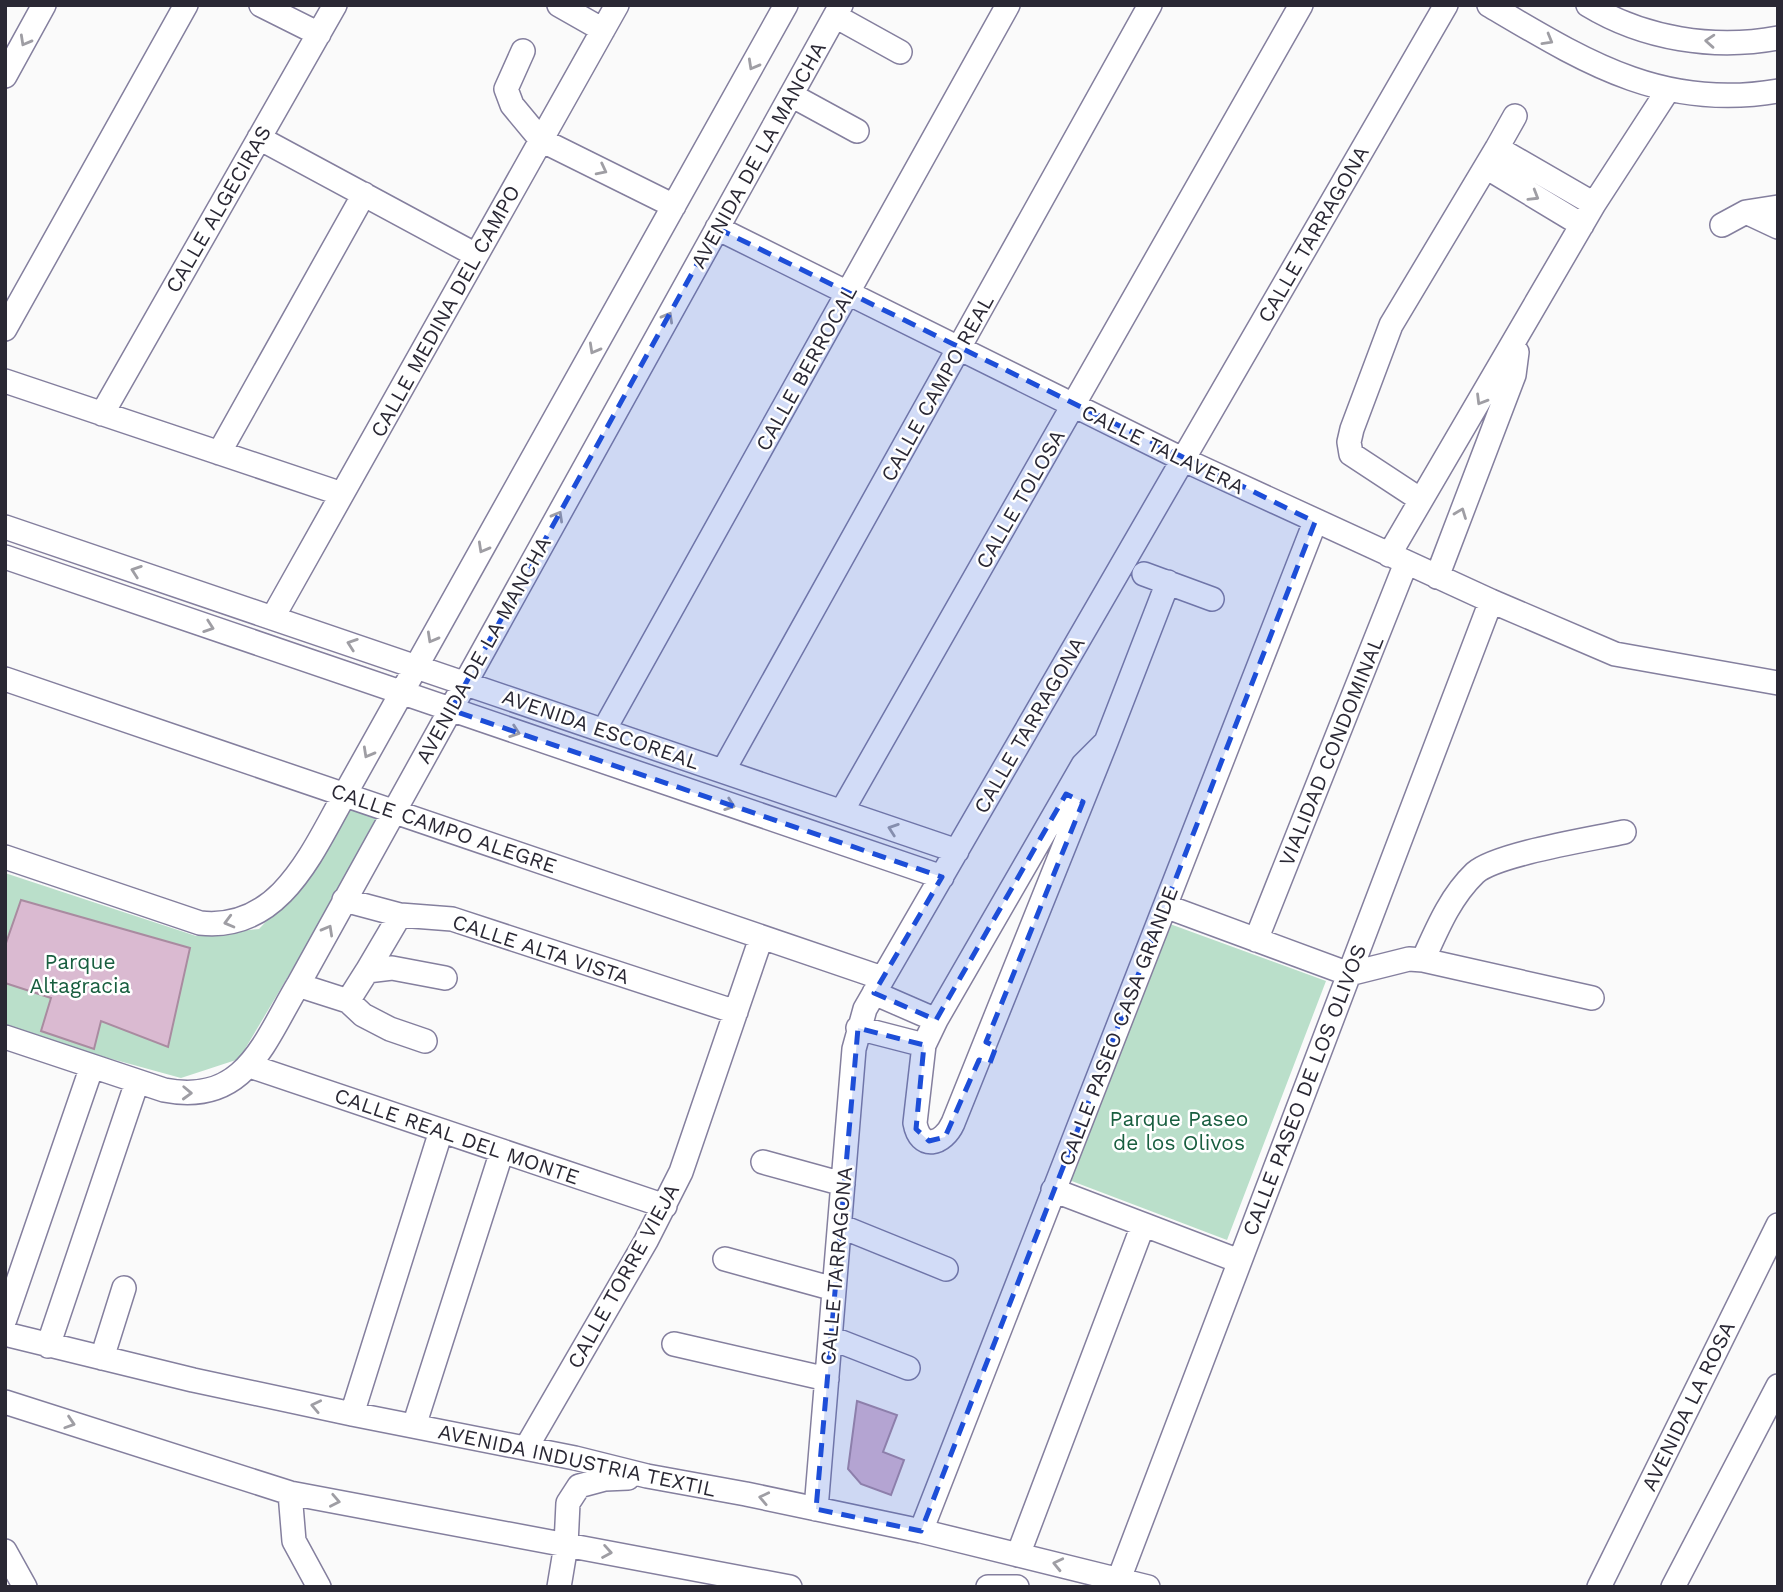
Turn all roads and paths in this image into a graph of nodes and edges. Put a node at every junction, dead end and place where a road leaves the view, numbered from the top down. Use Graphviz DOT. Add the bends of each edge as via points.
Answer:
graph roads {
  1 [pos="44,5"];
  2 [pos="186,5"];
  3 [pos="261,5"];
  4 [pos="335,5"];
  5 [pos="559,5"];
  6 [pos="617,5"];
  7 [pos="786,5"];
  8 [pos="1008,5"];
  9 [pos="1150,5"];
  10 [pos="1301,5"];
  11 [pos="1446,5"];
  12 [pos="1489,5"];
  13 [pos="1596,7"];
  14 [pos="838,11"];
  15 [pos="603,30"];
  16 [pos="319,34"];
  17 [pos="1778,38"];
  18 [pos="523,51"];
  19 [pos="900,52"];
  20 [pos="5,76"];
  21 [pos="1668,90"];
  22 [pos="1778,91"];
  23 [pos="791,95"];
  24 [pos="1515,116"];
  25 [pos="857,131"];
  26 [pos="259,138"];
  27 [pos="541,140"];
  28 [pos="1492,158"];
  29 [pos="363,194"];
  30 [pos="1594,204"];
  31 [pos="674,206"];
  32 [pos="1778,207"];
  33 [pos="1746,212"];
  34 [pos="1582,225"];
  35 [pos="1723,225"];
  36 [pos="1778,227"];
  37 [pos="717,228"];
  38 [pos="476,256"];
  39 [pos="848,293"];
  40 [pos="5,328"];
  41 [pos="1516,341"];
  42 [pos="960,349"];
  43 [pos="5,381"];
  44 [pos="1073,405"];
  45 [pos="102,414"];
  46 [pos="219,453"];
  47 [pos="1182,459"];
  48 [pos="342,494"];
  49 [pos="1422,500"];
  50 [pos="1315,522"];
  51 [pos="5,527"];
  52 [pos="5,557"];
  53 [pos="1398,559"];
  54 [pos="1144,574"];
  55 [pos="1437,577"];
  56 [pos="1168,582"];
  57 [pos="1212,599"];
  58 [pos="1490,601"];
  59 [pos="273,617"];
  60 [pos="417,666"];
  61 [pos="5,679"];
  62 [pos="465,682"];
  63 [pos="1778,683"];
  64 [pos="401,693"];
  65 [pos="451,710"];
  66 [pos="604,730"];
  67 [pos="1107,742"];
  68 [pos="723,771"];
  69 [pos="345,794"];
  70 [pos="394,811"];
  71 [pos="842,811"];
  72 [pos="1624,832"];
  73 [pos="1041,837"];
  74 [pos="1064,848"];
  75 [pos="957,851"];
  76 [pos="5,857"];
  77 [pos="942,877"];
  78 [pos="344,900"];
  79 [pos="1165,906"];
  80 [pos="400,915"];
  81 [pos="761,938"];
  82 [pos="1256,940"];
  83 [pos="1423,960"];
  84 [pos="367,971"];
  85 [pos="1349,974"];
  86 [pos="445,978"];
  87 [pos="298,985"];
  88 [pos="878,985"];
  89 [pos="1592,998"];
  90 [pos="348,1001"];
  91 [pos="736,1012"];
  92 [pos="936,1020"];
  93 [pos="858,1028"];
  94 [pos="5,1037"];
  95 [pos="425,1041"];
  96 [pos="924,1045"];
  97 [pos="92,1066"];
  98 [pos="250,1066"];
  99 [pos="137,1082"];
  100 [pos="441,1130"];
  101 [pos="502,1151"];
  102 [pos="763,1161"];
  103 [pos="843,1184"];
  104 [pos="1054,1191"];
  105 [pos="665,1206"];
  106 [pos="1143,1225"];
  107 [pos="1778,1225"];
  108 [pos="839,1226"];
  109 [pos="725,1259"];
  110 [pos="1239,1261"];
  111 [pos="946,1269"];
  112 [pos="124,1288"];
  113 [pos="834,1289"];
  114 [pos="5,1319"];
  115 [pos="5,1334"];
  116 [pos="831,1338"];
  117 [pos="674,1344"];
  118 [pos="48,1346"];
  119 [pos="102,1359"];
  120 [pos="908,1367"];
  121 [pos="827,1379"];
  122 [pos="1778,1386"];
  123 [pos="5,1402"];
  124 [pos="352,1414"];
  125 [pos="414,1426"];
  126 [pos="526,1448"];
  127 [pos="647,1476"];
  128 [pos="290,1493"];
  129 [pos="816,1509"];
  130 [pos="921,1531"];
  131 [pos="566,1545"];
  132 [pos="5,1551"];
  133 [pos="1018,1555"];
  134 [pos="1090,1579"];
  135 [pos="1119,1579"];
  136 [pos="728,1581"];
  137 [pos="25,1587"];
  138 [pos="319,1587"];
  139 [pos="559,1587"];
  140 [pos="790,1587"];
  141 [pos="988,1587"];
  142 [pos="1017,1587"];
  143 [pos="1148,1587"];
  144 [pos="1599,1587"];
  145 [pos="1673,1587"];
  1 -- 20 [label="street, one-way"];
  2 -- 40 [label="street"];
  3 -- 16 [label="street"];
  4 -- 16 [label="street, CALLE ALGECIRAS"];
  5 -- 15 [label="street"];
  6 -- 15 [label="street, CALLE MEDINA DEL CAMPO"];
  7 -- 31 [label="street, one-way"];
  8 -- 39 [label="street, CALLE BERROCAL"];
  9 -- 42 [label="street, CALLE CAMPO REAL"];
  10 -- 44 [label="street, CALLE TOLOSA"];
  11 -- 47 [label="street, CALLE TARRAGONA"];
  12 -- 21 [label="street, one-way" via="1601,68"];
  17 -- 13 [label="street, one-way" via="1714,42 1674,38 1616,21"];
  14 -- 19 [label="street"];
  14 -- 23 [label="street, AVENIDA DE LA MANCHA"];
  15 -- 27 [label="street, CALLE MEDINA DEL CAMPO"];
  16 -- 26 [label="street, CALLE ALGECIRAS"];
  18 -- 27 [label="street" via="506,89 512,106"];
  21 -- 22 [label="street" via="1718,94"];
  21 -- 30 [label="street"];
  23 -- 25 [label="street"];
  23 -- 37 [label="street, AVENIDA DE LA MANCHA"];
  24 -- 28 [label="street"];
  26 -- 29 [label="street"];
  26 -- 45 [label="street, CALLE ALGECIRAS"];
  27 -- 31 [label="street, one-way"];
  27 -- 38 [label="street, CALLE MEDINA DEL CAMPO"];
  28 -- 30 [label="street"];
  28 -- 34 [label="street, one-way"];
  28 -- 49 [label="street" via="1391,325 1349,442 1351,454"];
  29 -- 38 [label="street"];
  29 -- 46 [label="street"];
  30 -- 34 [label="street"];
  31 -- 60 [label="street, one-way"];
  32 -- 33 [label="street"];
  33 -- 35 [label="street"];
  33 -- 36 [label="street"];
  34 -- 41 [label="street"];
  37 -- 39 [label="street, CALLE TALAVERA"];
  62 -- 37 [label="street, AVENIDA DE LA MANCHA, one-way"];
  38 -- 48 [label="street, CALLE MEDINA DEL CAMPO"];
  39 -- 42 [label="street, CALLE TALAVERA"];
  39 -- 66 [label="street, CALLE BERROCAL"];
  41 -- 49 [label="street, one-way"];
  55 -- 41 [label="street, one-way" via="1514,375"];
  42 -- 44 [label="street, CALLE TALAVERA"];
  42 -- 68 [label="street, CALLE CAMPO REAL"];
  43 -- 45 [label="street"];
  44 -- 47 [label="street, CALLE TALAVERA"];
  44 -- 71 [label="street, CALLE TOLOSA"];
  45 -- 46 [label="street"];
  46 -- 48 [label="street"];
  47 -- 50 [label="street, CALLE TALAVERA"];
  47 -- 75 [label="street, CALLE TARRAGONA"];
  48 -- 59 [label="street, CALLE MEDINA DEL CAMPO"];
  49 -- 53 [label="street"];
  50 -- 53 [label="street, CALLE TALAVERA"];
  50 -- 79 [label="street, CALLE PASEO CASA GRANDE"];
  59 -- 51 [label="street, AVENIDA ESCOREAL, one-way"];
  52 -- 64 [label="street, AVENIDA ESCOREAL, one-way"];
  53 -- 55 [label="street, CALLE TALAVERA"];
  53 -- 82 [label="street, VIALIDAD CONDOMINAL"];
  54 -- 56 [label="street"];
  55 -- 58 [label="street, CALLE TALAVERA"];
  56 -- 57 [label="street"];
  56 -- 67 [label="street"];
  58 -- 63 [label="street, CALLE TALAVERA" via="1615,654"];
  58 -- 85 [label="street, CALLE PASEO DE LOS OLIVOS"];
  60 -- 59 [label="street, AVENIDA ESCOREAL, one-way"];
  60 -- 62 [label="street, AVENIDA ESCOREAL"];
  60 -- 64 [label="street"];
  61 -- 69 [label="street, CALLE CAMPO ALEGRE"];
  62 -- 65 [label="street, AVENIDA DE LA MANCHA"];
  62 -- 66 [label="street, AVENIDA ESCOREAL"];
  64 -- 65 [label="street, AVENIDA ESCOREAL"];
  64 -- 69 [label="street, one-way"];
  65 -- 70 [label="street, AVENIDA DE LA MANCHA"];
  65 -- 77 [label="street, AVENIDA ESCOREAL, one-way"];
  66 -- 68 [label="street, AVENIDA ESCOREAL"];
  67 -- 73 [label="street" via="1083,765"];
  67 -- 74 [label="street"];
  68 -- 71 [label="street, AVENIDA ESCOREAL"];
  69 -- 70 [label="street, CALLE CAMPO ALEGRE"];
  69 -- 76 [label="street, one-way" via="299,876 283,895 256,912 217,925"];
  70 -- 78 [label="street, AVENIDA DE LA MANCHA"];
  70 -- 81 [label="street, CALLE CAMPO ALEGRE"];
  75 -- 71 [label="street, AVENIDA ESCOREAL, one-way"];
  72 -- 83 [label="street" via="1506,858 1477,871 1444,913"];
  73 -- 74 [label="street" via="1054,839"];
  73 -- 92 [label="street"];
  74 -- 96 [label="street" via="953,1124 945,1137 935,1142 923,1139 915,1123"];
  75 -- 77 [label="street, CALLE TARRAGONA"];
  77 -- 88 [label="street, CALLE TARRAGONA"];
  78 -- 80 [label="street, CALLE ALTA VISTA"];
  87 -- 78 [label="street, AVENIDA DE LA MANCHA, one-way"];
  79 -- 82 [label="street"];
  79 -- 104 [label="street, CALLE PASEO CASA GRANDE"];
  80 -- 84 [label="street"];
  80 -- 91 [label="street, CALLE ALTA VISTA" via="452,919"];
  81 -- 88 [label="street, CALLE CAMPO ALEGRE"];
  81 -- 91 [label="street, CALLE TORRE VIEJA"];
  82 -- 85 [label="street"];
  83 -- 85 [label="street" via="1409,959"];
  83 -- 89 [label="street"];
  84 -- 86 [label="street" via="392,968"];
  84 -- 90 [label="street"];
  85 -- 110 [label="street, CALLE PASEO DE LOS OLIVOS"];
  87 -- 90 [label="street"];
  87 -- 98 [label="street, AVENIDA DE LA MANCHA"];
  88 -- 92 [label="street, CALLE CAMPO ALEGRE"];
  88 -- 93 [label="street, CALLE TARRAGONA"];
  90 -- 95 [label="street" via="363,1015"];
  91 -- 105 [label="street, CALLE TORRE VIEJA"];
  92 -- 96 [label="street"];
  93 -- 96 [label="street"];
  93 -- 103 [label="street, CALLE TARRAGONA"];
  94 -- 97 [label="street, AVENIDA DE LA MANCHA"];
  97 -- 99 [label="street, AVENIDA DE LA MANCHA"];
  97 -- 114 [label="street"];
  99 -- 98 [label="street, AVENIDA DE LA MANCHA, one-way" via="196,1094 225,1085"];
  98 -- 100 [label="street, CALLE REAL DEL MONTE"];
  99 -- 118 [label="street"];
  100 -- 101 [label="street, CALLE REAL DEL MONTE"];
  100 -- 124 [label="street"];
  101 -- 105 [label="street, CALLE REAL DEL MONTE"];
  101 -- 125 [label="street"];
  102 -- 103 [label="street"];
  103 -- 108 [label="street, CALLE TARRAGONA"];
  104 -- 106 [label="street"];
  104 -- 130 [label="street, CALLE PASEO CASA GRANDE"];
  105 -- 126 [label="street, CALLE TORRE VIEJA"];
  106 -- 110 [label="street"];
  106 -- 133 [label="street"];
  107 -- 144 [label="street, AVENIDA LA ROSA"];
  108 -- 111 [label="street"];
  108 -- 113 [label="street, CALLE TARRAGONA"];
  109 -- 113 [label="street"];
  110 -- 135 [label="street, CALLE PASEO DE LOS OLIVOS"];
  112 -- 119 [label="street"];
  113 -- 116 [label="street, CALLE TARRAGONA"];
  115 -- 118 [label="street, AVENIDA INDUSTRIA TEXTIL"];
  116 -- 120 [label="street"];
  116 -- 121 [label="street, CALLE TARRAGONA"];
  117 -- 121 [label="street"];
  118 -- 119 [label="street, AVENIDA INDUSTRIA TEXTIL"];
  124 -- 119 [label="street, AVENIDA INDUSTRIA TEXTIL, one-way"];
  121 -- 129 [label="street, CALLE TARRAGONA"];
  122 -- 145 [label="street"];
  123 -- 128 [label="street, one-way"];
  124 -- 125 [label="street, AVENIDA INDUSTRIA TEXTIL"];
  125 -- 126 [label="street, AVENIDA INDUSTRIA TEXTIL"];
  126 -- 127 [label="street, AVENIDA INDUSTRIA TEXTIL"];
  129 -- 127 [label="street, AVENIDA INDUSTRIA TEXTIL, one-way"];
  127 -- 131 [label="street" via="579,1486 568,1503"];
  128 -- 131 [label="street, one-way"];
  128 -- 138 [label="street" via="293,1541"];
  129 -- 130 [label="street, AVENIDA INDUSTRIA TEXTIL"];
  130 -- 133 [label="street, AVENIDA INDUSTRIA TEXTIL"];
  131 -- 136 [label="street, one-way"];
  131 -- 139 [label="street"];
  132 -- 137 [label="street"];
  134 -- 133 [label="street, AVENIDA INDUSTRIA TEXTIL, one-way"];
  134 -- 135 [label="street, AVENIDA INDUSTRIA TEXTIL"];
  135 -- 143 [label="street, AVENIDA INDUSTRIA TEXTIL"];
  136 -- 140 [label="street"];
  141 -- 142 [label="street"];
}
